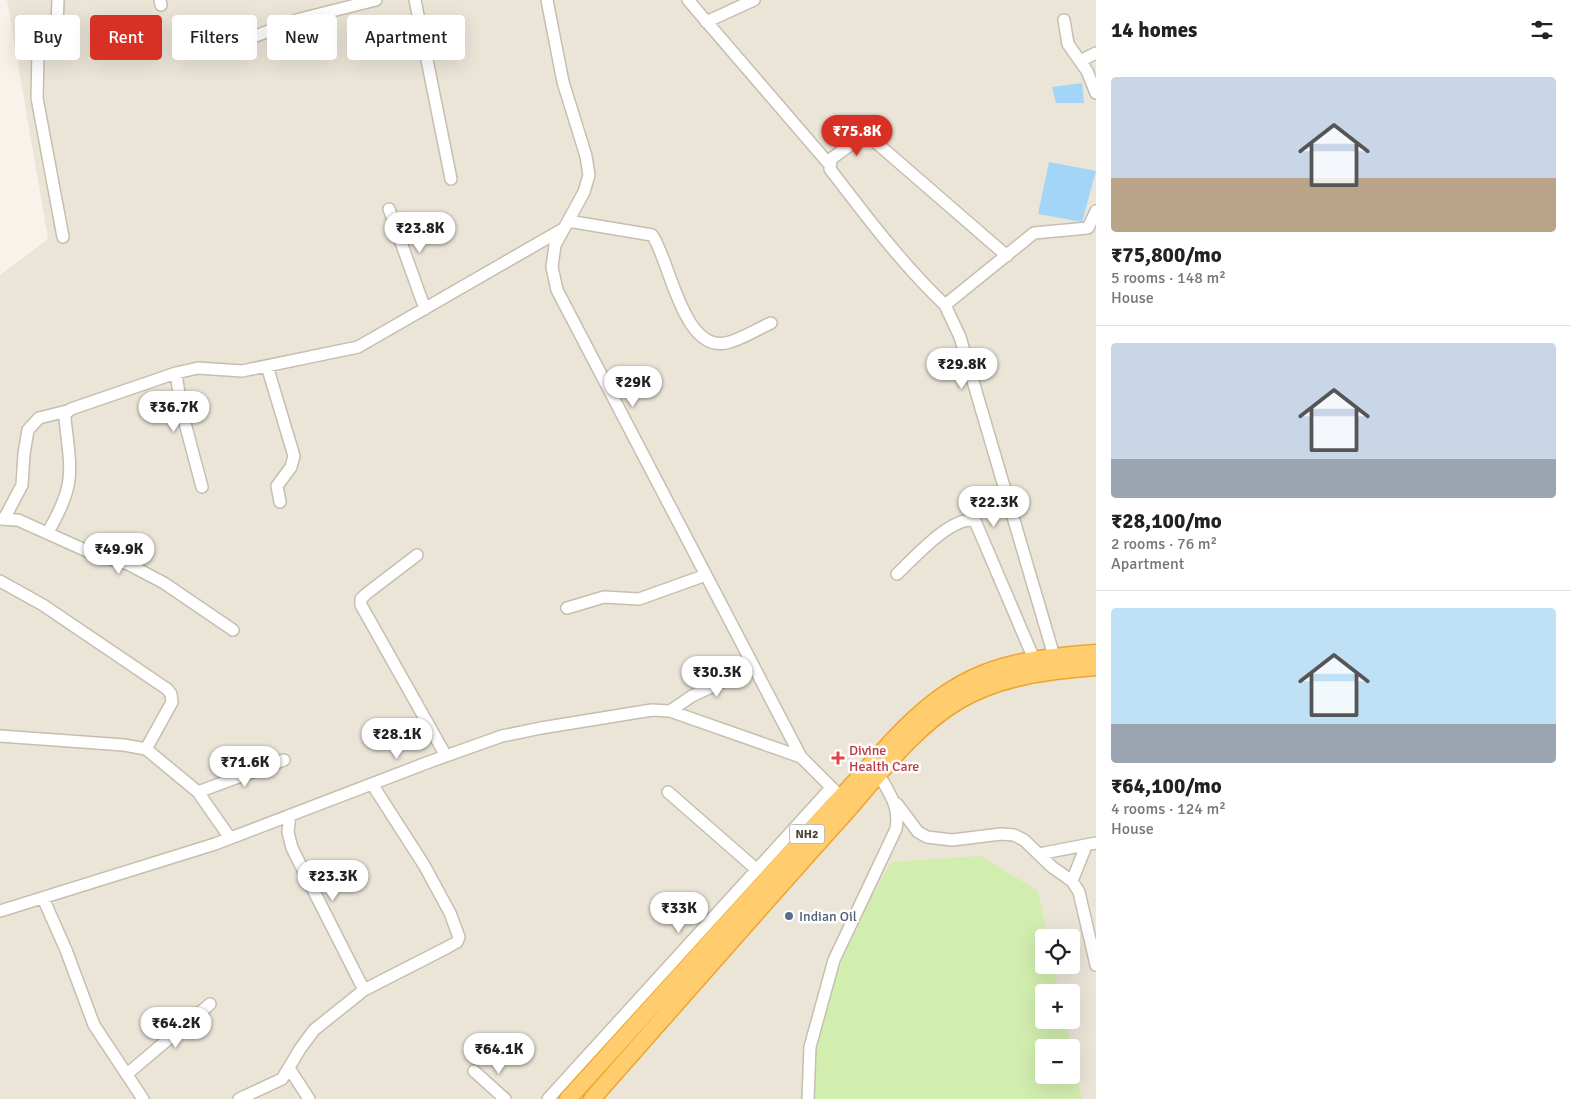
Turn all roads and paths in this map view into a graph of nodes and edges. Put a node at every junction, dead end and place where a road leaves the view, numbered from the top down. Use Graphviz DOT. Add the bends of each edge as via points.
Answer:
graph roads {
  1 [pos="58,0"];
  2 [pos="376,0"];
  3 [pos="415,0"];
  4 [pos="547,0"];
  5 [pos="688,0"];
  6 [pos="754,0"];
  7 [pos="1064,20"];
  8 [pos="706,22"];
  9 [pos="257,36"];
  10 [pos="1096,53"];
  11 [pos="1080,61"];
  12 [pos="1096,93"];
  13 [pos="829,164"];
  14 [pos="451,179"];
  15 [pos="389,209"];
  16 [pos="1096,211"];
  17 [pos="566,225"];
  18 [pos="63,237"];
  19 [pos="1008,256"];
  20 [pos="945,305"];
  21 [pos="426,308"];
  22 [pos="772,322"];
  23 [pos="267,366"];
  24 [pos="176,373"];
  25 [pos="67,411"];
  26 [pos="202,487"];
  27 [pos="280,502"];
  28 [pos="2,519"];
  29 [pos="48,532"];
  30 [pos="417,555"];
  31 [pos="897,574"];
  32 [pos="706,575"];
  33 [pos="0,581"];
  34 [pos="567,608"];
  35 [pos="233,630"];
  36 [pos="1096,653"];
  37 [pos="1054,656"];
  38 [pos="1034,659"];
  39 [pos="754,667"];
  40 [pos="1096,668"];
  41 [pos="670,711"];
  42 [pos="0,736"];
  43 [pos="146,750"];
  44 [pos="446,756"];
  45 [pos="802,756"];
  46 [pos="284,760"];
  47 [pos="879,775"];
  48 [pos="372,784"];
  49 [pos="198,792"];
  50 [pos="668,792"];
  51 [pos="841,798"];
  52 [pos="896,803"];
  53 [pos="290,815"];
  54 [pos="230,838"];
  55 [pos="1091,845"];
  56 [pos="1039,854"];
  57 [pos="756,869"];
  58 [pos="1072,881"];
  59 [pos="43,898"];
  60 [pos="0,911"];
  61 [pos="1096,965"];
  62 [pos="364,990"];
  63 [pos="210,1004"];
  64 [pos="289,1068"];
  65 [pos="474,1071"];
  66 [pos="127,1074"];
  67 [pos="143,1099"];
  68 [pos="239,1099"];
  69 [pos="310,1099"];
  70 [pos="505,1099"];
  71 [pos="548,1099"];
  72 [pos="568,1099"];
  73 [pos="592,1099"];
  74 [pos="808,1099"];
  1 -- 18 [label="street" via="57,25 38,51 37,98"];
  2 -- 9 [label="street" via="300,19"];
  3 -- 14 [label="street"];
  4 -- 17 [label="street" via="563,82 589,175 584,192"];
  5 -- 8 [label="street"];
  6 -- 8 [label="street"];
  7 -- 11 [label="street" via="1068,44"];
  8 -- 13 [label="street"];
  10 -- 11 [label="street"];
  11 -- 12 [label="street"];
  13 -- 19 [label="street" via="831,159 858,140 872,139"];
  13 -- 20 [label="street" via="901,259"];
  15 -- 21 [label="street"];
  16 -- 19 [label="street" via="1088,228 1034,233"];
  17 -- 21 [label="street"];
  17 -- 22 [label="street" via="652,236 682,310 697,330 716,343 726,343"];
  17 -- 32 [label="street" via="556,245 552,267 557,290"];
  19 -- 20 [label="street"];
  20 -- 37 [label="street" via="960,337"];
  21 -- 23 [label="street" via="358,347"];
  23 -- 24 [label="street" via="242,370 198,368"];
  23 -- 27 [label="street" via="294,456 277,486"];
  24 -- 25 [label="street"];
  24 -- 26 [label="street" via="181,408"];
  25 -- 28 [label="street" via="40,418 28,430 22,485"];
  25 -- 29 [label="street" via="70,479 66,500"];
  28 -- 29 [label="street" via="18,520"];
  29 -- 35 [label="street" via="96,555 118,560 144,572"];
  30 -- 44 [label="street" via="366,594 361,605"];
  31 -- 38 [label="street" via="956,523 969,519 975,521"];
  32 -- 34 [label="street" via="639,599 604,597"];
  32 -- 39 [label="street"];
  33 -- 43 [label="street" via="43,605 167,689 172,702"];
  36 -- 37 [label="highway, NH2"];
  37 -- 38 [label="highway, NH2"];
  38 -- 51 [label="highway, NH2" via="999,666 938,698 908,724"];
  39 -- 41 [label="street" via="698,693"];
  39 -- 45 [label="street"];
  40 -- 47 [label="highway, NH2" via="1025,675 981,690 927,724"];
  41 -- 44 [label="street" via="652,710 541,728 502,736"];
  41 -- 45 [label="street"];
  42 -- 43 [label="street" via="106,743"];
  43 -- 49 [label="street"];
  44 -- 48 [label="street"];
  45 -- 51 [label="street"];
  46 -- 49 [label="street"];
  47 -- 51 [label="highway, NH2"];
  47 -- 52 [label="street"];
  48 -- 53 [label="street"];
  48 -- 62 [label="street" via="434,881 459,937 457,942 425,961"];
  49 -- 54 [label="street"];
  50 -- 57 [label="street"];
  51 -- 57 [label="street"];
  51 -- 72 [label="highway, NH2"];
  51 -- 73 [label="highway, NH2"];
  52 -- 56 [label="street" via="918,832 927,837 952,840 1014,835"];
  52 -- 74 [label="street" via="896,829 834,960 822,997 810,1047"];
  53 -- 54 [label="street"];
  53 -- 62 [label="street" via="288,832 292,848"];
  54 -- 59 [label="street"];
  55 -- 56 [label="street"];
  55 -- 58 [label="street"];
  56 -- 58 [label="street"];
  57 -- 71 [label="street"];
  58 -- 61 [label="street" via="1079,892"];
  59 -- 60 [label="street"];
  59 -- 66 [label="street" via="94,1025"];
  62 -- 64 [label="street" via="314,1030"];
  63 -- 66 [label="street"];
  64 -- 68 [label="street" via="282,1079"];
  64 -- 69 [label="street"];
  65 -- 70 [label="street"];
  66 -- 67 [label="street"];
}
